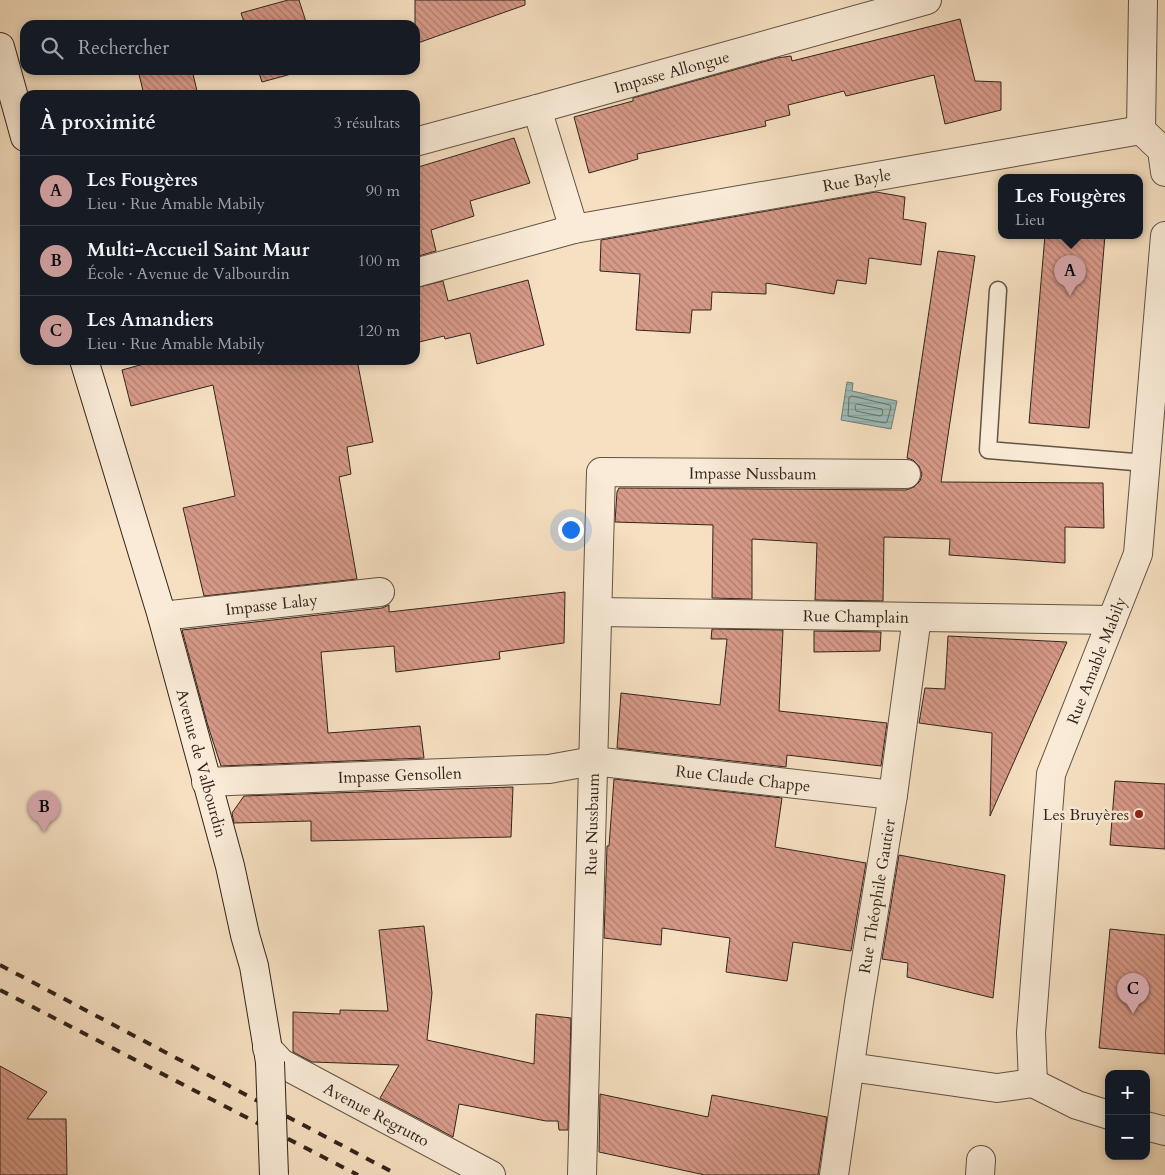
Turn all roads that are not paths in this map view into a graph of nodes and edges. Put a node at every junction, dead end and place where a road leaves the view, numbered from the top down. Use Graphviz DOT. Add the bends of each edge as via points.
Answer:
graph roads {
  1 [pos="927,0"];
  2 [pos="1142,0"];
  3 [pos="0,47"];
  4 [pos="538,109"];
  5 [pos="20,119"];
  6 [pos="1141,130"];
  7 [pos="420,141"];
  8 [pos="1165,172"];
  9 [pos="574,229"];
  10 [pos="1165,236"];
  11 [pos="420,272"];
  12 [pos="998,290"];
  13 [pos="1161,327"];
  14 [pos="90,365"];
  15 [pos="1146,463"];
  16 [pos="601,472"];
  17 [pos="906,474"];
  18 [pos="380,592"];
  19 [pos="598,612"];
  20 [pos="162,616"];
  21 [pos="917,618"];
  22 [pos="1112,620"];
  23 [pos="593,761"];
  24 [pos="206,782"];
  25 [pos="893,795"];
  26 [pos="268,1055"];
  27 [pos="850,1067"];
  28 [pos="1034,1083"];
  29 [pos="1105,1114"];
  30 [pos="1150,1127"];
  31 [pos="1165,1131"];
  32 [pos="274,1175"];
  33 [pos="491,1175"];
  34 [pos="582,1175"];
  35 [pos="834,1175"];
  1 -- 4 [label="street, Impasse Allongue"];
  2 -- 6 [label="street"];
  3 -- 5 [label="street"];
  4 -- 7 [label="street, Impasse Allongue"];
  4 -- 9 [label="street"];
  6 -- 8 [label="street" via="1162,150"];
  6 -- 9 [label="street, Rue Bayle"];
  9 -- 11 [label="street, Rue Bayle"];
  10 -- 13 [label="street, Rue Amable Mabily"];
  12 -- 15 [label="lane" via="988,450"];
  13 -- 15 [label="street, Rue Amable Mabily"];
  14 -- 20 [label="street, Avenue de Valbourdin"];
  15 -- 22 [label="street, Rue Amable Mabily" via="1138,554"];
  16 -- 17 [label="street, Impasse Nussbaum"];
  16 -- 19 [label="street, Rue Nussbaum"];
  18 -- 20 [label="street, Impasse Lalay"];
  19 -- 21 [label="street, Rue Champlain"];
  19 -- 23 [label="street, Rue Nussbaum"];
  20 -- 24 [label="street, Avenue de Valbourdin"];
  21 -- 22 [label="street, Rue Champlain"];
  21 -- 25 [label="street, Rue Théophile Gautier"];
  22 -- 28 [label="street, Rue Amable Mabily" via="1051,774 1030,1034"];
  23 -- 24 [label="street, Impasse Gensollen" via="549,770"];
  23 -- 25 [label="street, Rue Claude Chappe"];
  23 -- 34 [label="street, Rue Nussbaum"];
  24 -- 26 [label="street, Avenue de Valbourdin" via="254,966"];
  25 -- 27 [label="street, Rue Théophile Gautier"];
  26 -- 32 [label="street, Avenue de Valbourdin, bridge"];
  26 -- 33 [label="street, Avenue Regrutto"];
  27 -- 28 [label="street" via="997,1088"];
  27 -- 35 [label="street, Rue Théophile Gautier"];
  28 -- 29 [label="street" via="1077,1105"];
  30 -- 31 [label="street"];
}
